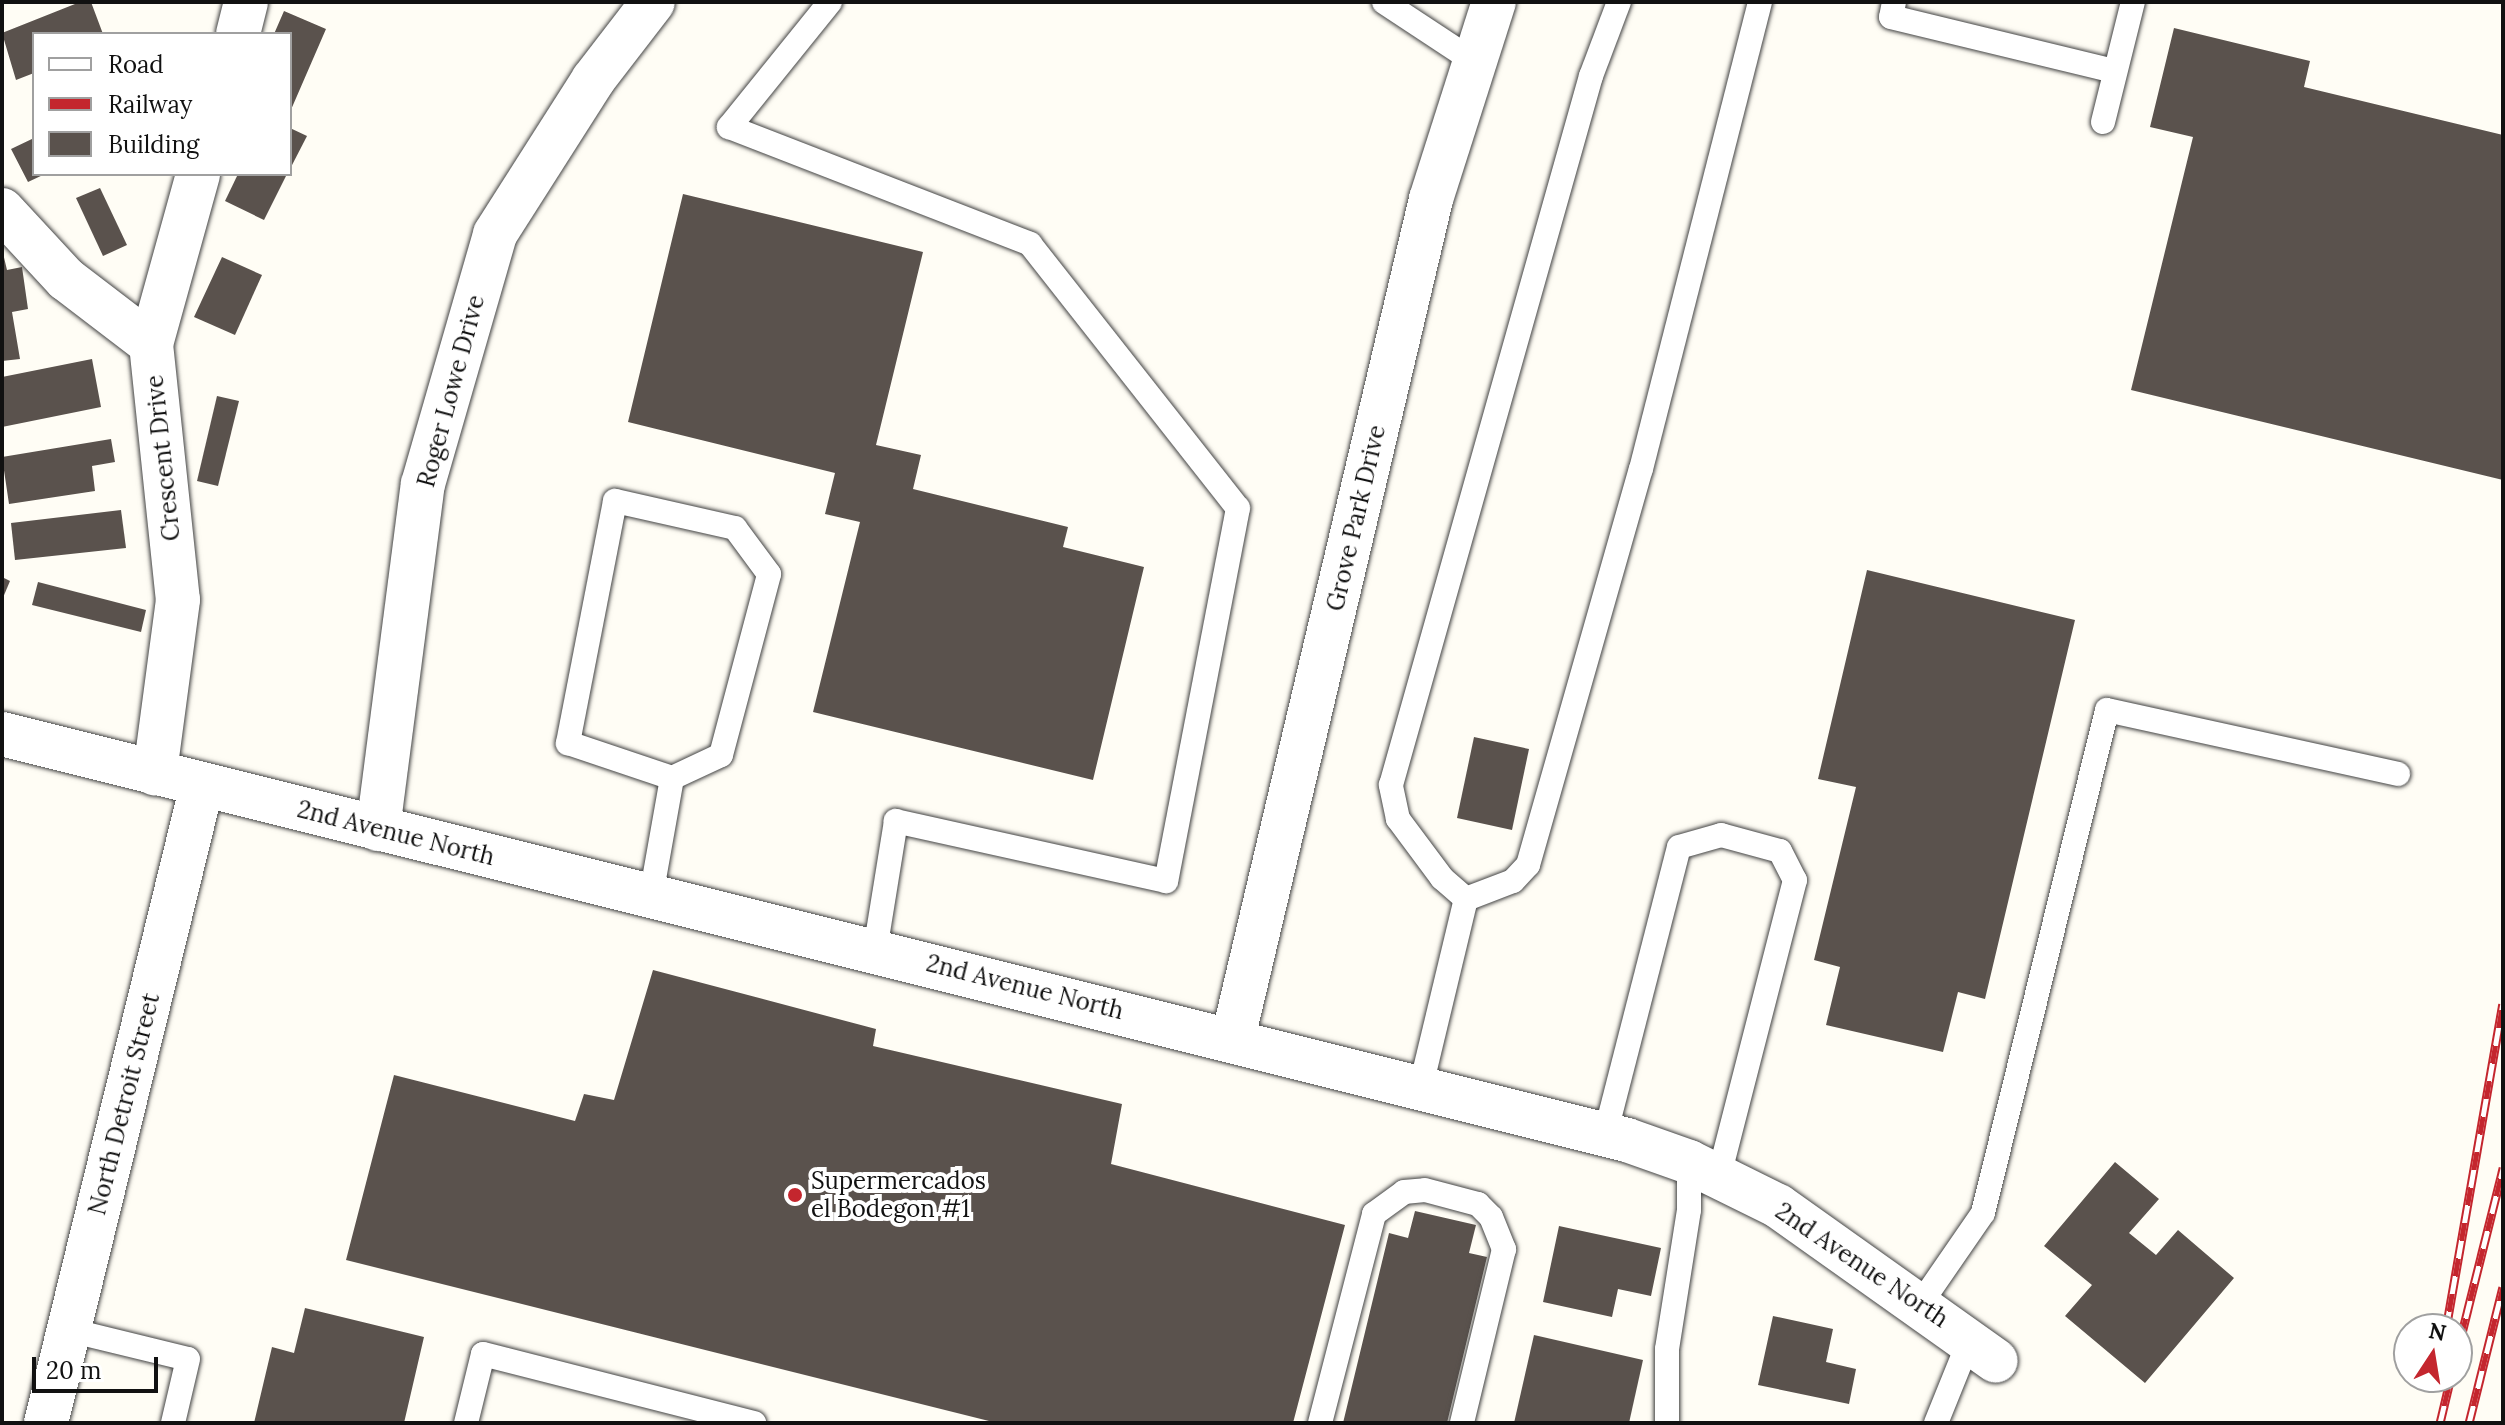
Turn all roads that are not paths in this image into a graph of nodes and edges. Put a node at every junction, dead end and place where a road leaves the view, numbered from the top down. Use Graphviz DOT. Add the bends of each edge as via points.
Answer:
graph roads {
  1 [pos="246,2"];
  2 [pos="653,2"];
  3 [pos="830,2"];
  4 [pos="1384,2"];
  5 [pos="1494,2"];
  6 [pos="1619,2"];
  7 [pos="1760,2"];
  8 [pos="1894,2"];
  9 [pos="2133,2"];
  10 [pos="238,32"];
  11 [pos="1475,62"];
  12 [pos="2115,71"];
  13 [pos="2103,122"];
  14 [pos="197,176"];
  15 [pos="2,210"];
  16 [pos="151,344"];
  17 [pos="2,734"];
  18 [pos="155,773"];
  19 [pos="2398,774"];
  20 [pos="672,778"];
  21 [pos="202,785"];
  22 [pos="378,829"];
  23 [pos="651,896"];
  24 [pos="1466,899"];
  25 [pos="875,951"];
  26 [pos="1233,1038"];
  27 [pos="1421,1086"];
  28 [pos="1605,1135"];
  29 [pos="1704,1170"];
  30 [pos="1921,1303"];
  31 [pos="69,1330"];
  32 [pos="1983,1350"];
  33 [pos="46,1423"];
  34 [pos="173,1423"];
  35 [pos="466,1423"];
  36 [pos="754,1423"];
  37 [pos="1320,1423"];
  38 [pos="1462,1423"];
  39 [pos="1667,1423"];
  40 [pos="1936,1423"];
  1 -- 10 [label="street"];
  2 -- 22 [label="street, Roger Lowe Drive" via="593,80 495,234 423,484"];
  3 -- 25 [label="lane" via="729,127 1030,244 1238,508 1166,881 896,821"];
  4 -- 11 [label="lane"];
  5 -- 11 [label="street, Grove Park Drive"];
  6 -- 24 [label="lane" via="1582,106 1391,785 1398,819 1442,878"];
  7 -- 24 [label="lane" via="1645,454 1528,865 1513,881"];
  8 -- 12 [label="lane" via="1891,17"];
  9 -- 12 [label="lane"];
  11 -- 26 [label="street, Grove Park Drive" via="1431,199"];
  12 -- 13 [label="lane"];
  14 -- 16 [label="street"];
  15 -- 16 [label="street, Crescent Drive" via="66,279"];
  16 -- 18 [label="street, Crescent Drive" via="178,600"];
  17 -- 18 [label="street, 2nd Avenue North"];
  18 -- 21 [label="street, 2nd Avenue North"];
  19 -- 30 [label="lane" via="2107,710 1983,1213"];
  20 -- 20 [label="lane" via="721,755 769,574 735,528 615,501 568,743"];
  20 -- 23 [label="lane"];
  21 -- 22 [label="street, 2nd Avenue North"];
  21 -- 31 [label="street, North Detroit Street"];
  22 -- 23 [label="street, 2nd Avenue North"];
  23 -- 25 [label="street, 2nd Avenue North"];
  24 -- 27 [label="lane"];
  25 -- 26 [label="street, 2nd Avenue North"];
  26 -- 27 [label="street, 2nd Avenue North"];
  27 -- 28 [label="street, 2nd Avenue North"];
  28 -- 29 [label="street, 2nd Avenue North"];
  28 -- 29 [label="lane" via="1679,847 1721,835 1780,851 1795,880"];
  29 -- 30 [label="street, 2nd Avenue North" via="1789,1213"];
  29 -- 39 [label="lane" via="1689,1210 1667,1349"];
  30 -- 32 [label="street, 2nd Avenue North"];
  31 -- 33 [label="street, North Detroit Street"];
  31 -- 34 [label="lane" via="188,1359"];
  32 -- 40 [label="lane"];
  35 -- 36 [label="lane" via="483,1354"];
  37 -- 38 [label="lane" via="1374,1214 1404,1192 1425,1190 1478,1204 1496,1224 1504,1249"];
}
